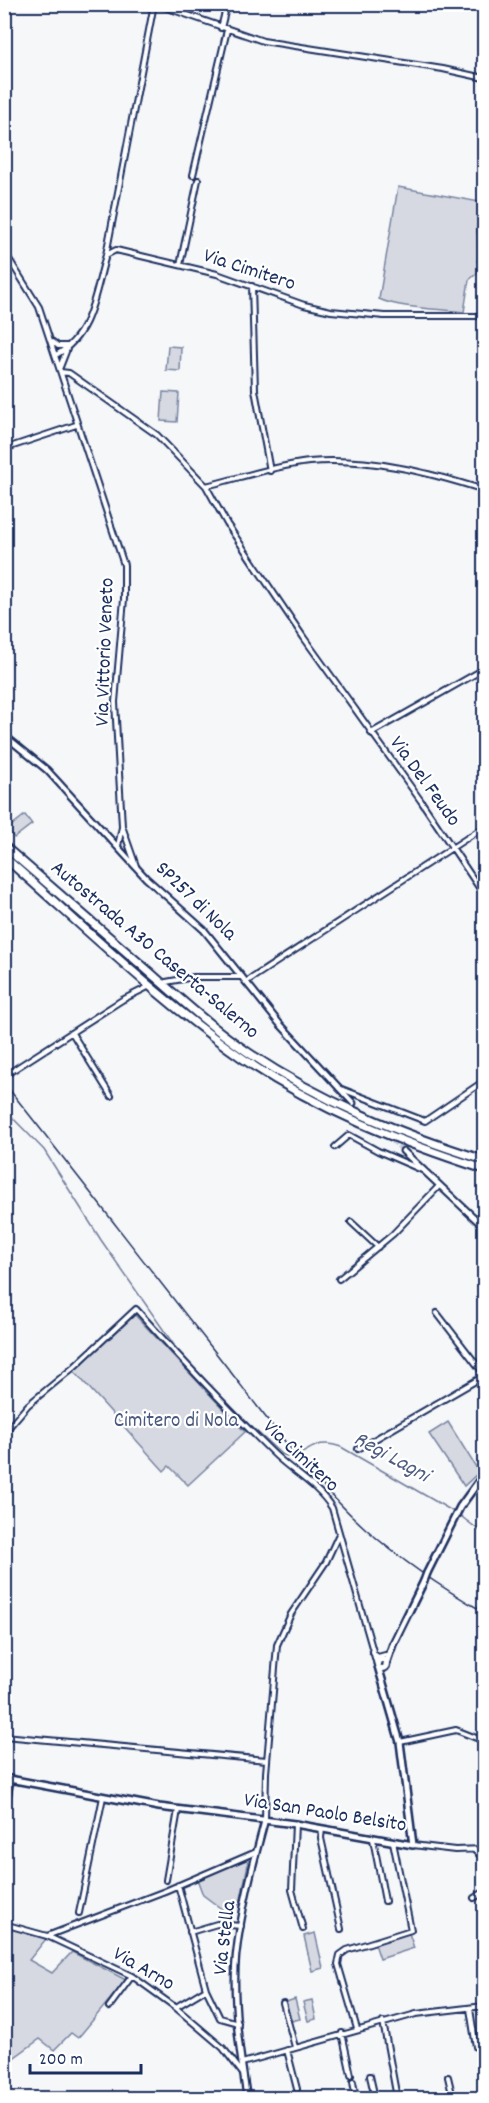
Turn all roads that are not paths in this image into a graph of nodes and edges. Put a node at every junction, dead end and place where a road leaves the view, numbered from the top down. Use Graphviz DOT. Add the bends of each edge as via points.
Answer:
graph roads {
  1 [pos="155,4"];
  2 [pos="227,4"];
  3 [pos="221,28"];
  4 [pos="227,30"];
  5 [pos="484,78"];
  6 [pos="193,175"];
  7 [pos="198,180"];
  8 [pos="4,251"];
  9 [pos="106,255"];
  10 [pos="180,265"];
  11 [pos="252,286"];
  12 [pos="484,316"];
  13 [pos="51,339"];
  14 [pos="69,346"];
  15 [pos="56,355"];
  16 [pos="60,370"];
  17 [pos="76,425"];
  18 [pos="4,449"];
  19 [pos="270,471"];
  20 [pos="206,486"];
  21 [pos="484,490"];
  22 [pos="484,669"];
  23 [pos="371,733"];
  24 [pos="4,735"];
  25 [pos="122,826"];
  26 [pos="484,827"];
  27 [pos="120,834"];
  28 [pos="110,837"];
  29 [pos="4,846"];
  30 [pos="118,846"];
  31 [pos="453,848"];
  32 [pos="4,856"];
  33 [pos="137,868"];
  34 [pos="484,895"];
  35 [pos="242,977"];
  36 [pos="166,982"];
  37 [pos="246,982"];
  38 [pos="146,988"];
  39 [pos="72,1033"];
  40 [pos="4,1076"];
  41 [pos="484,1081"];
  42 [pos="339,1088"];
  43 [pos="111,1096"];
  44 [pos="353,1103"];
  45 [pos="335,1147"];
  46 [pos="404,1151"];
  47 [pos="484,1160"];
  48 [pos="484,1169"];
  49 [pos="423,1170"];
  50 [pos="440,1185"];
  51 [pos="351,1222"];
  52 [pos="484,1227"];
  53 [pos="378,1246"];
  54 [pos="339,1279"];
  55 [pos="437,1313"];
  56 [pos="484,1375"];
  57 [pos="4,1433"];
  58 [pos="358,1449"];
  59 [pos="484,1474"];
  60 [pos="339,1535"];
  61 [pos="393,1644"];
  62 [pos="372,1652"];
  63 [pos="385,1655"];
  64 [pos="378,1664"];
  65 [pos="386,1665"];
  66 [pos="385,1690"];
  67 [pos="4,1736"];
  68 [pos="400,1742"];
  69 [pos="484,1742"];
  70 [pos="267,1760"];
  71 [pos="8,1778"];
  72 [pos="103,1797"];
  73 [pos="178,1810"];
  74 [pos="4,1819"];
  75 [pos="265,1820"];
  76 [pos="295,1824"];
  77 [pos="322,1829"];
  78 [pos="373,1839"];
  79 [pos="393,1842"];
  80 [pos="413,1845"];
  81 [pos="484,1849"];
  82 [pos="475,1850"];
  83 [pos="256,1852"];
  84 [pos="484,1858"];
  85 [pos="166,1880"];
  86 [pos="178,1885"];
  87 [pos="484,1892"];
  88 [pos="474,1898"];
  89 [pos="385,1901"];
  90 [pos="79,1913"];
  91 [pos="4,1924"];
  92 [pos="241,1926"];
  93 [pos="303,1929"];
  94 [pos="342,1929"];
  95 [pos="190,1932"];
  96 [pos="47,1936"];
  97 [pos="132,1976"];
  98 [pos="206,1989"];
  99 [pos="283,2003"];
  100 [pos="484,2006"];
  101 [pos="109,2007"];
  102 [pos="175,2007"];
  103 [pos="470,2009"];
  104 [pos="383,2022"];
  105 [pos="238,2023"];
  106 [pos="357,2029"];
  107 [pos="342,2033"];
  108 [pos="476,2047"];
  109 [pos="295,2048"];
  110 [pos="287,2050"];
  111 [pos="242,2063"];
  112 [pos="243,2075"];
  113 [pos="351,2075"];
  114 [pos="370,2076"];
  115 [pos="448,2077"];
  116 [pos="352,2082"];
  117 [pos="297,2089"];
  118 [pos="247,2098"];
  119 [pos="356,2098"];
  120 [pos="375,2098"];
  121 [pos="397,2098"];
  122 [pos="453,2098"];
  1 -- 3 [label="street"];
  1 -- 9 [label="street"];
  2 -- 3 [label="street"];
  3 -- 4 [label="street"];
  4 -- 5 [label="street" via="297,48"];
  4 -- 6 [label="street"];
  7 -- 10 [label="street"];
  8 -- 13 [label="street, Via Vittorio Veneto" via="35,298"];
  9 -- 10 [label="street, Via Cimitero" via="116,250"];
  9 -- 14 [label="street" via="92,310"];
  10 -- 11 [label="street, Via Cimitero"];
  11 -- 12 [label="street, Via Cimitero" via="331,311 384,316"];
  11 -- 19 [label="street" via="255,390"];
  13 -- 14 [label="street" via="58,346"];
  13 -- 15 [label="street, Via Vittorio Veneto"];
  14 -- 15 [label="street"];
  14 -- 16 [label="street"];
  15 -- 16 [label="street, Via Vittorio Veneto"];
  16 -- 17 [label="street, Via Vittorio Veneto"];
  16 -- 20 [label="street" via="157,435"];
  17 -- 18 [label="street"];
  17 -- 25 [label="street, Via Vittorio Veneto" via="124,566 115,702"];
  19 -- 20 [label="street"];
  19 -- 21 [label="street" via="306,463 373,462"];
  20 -- 23 [label="street" via="237,540"];
  22 -- 23 [label="street"];
  23 -- 31 [label="street, Via Del Feudo"];
  24 -- 28 [label="street, SP257 di Nola" via="47,770"];
  25 -- 27 [label="street"];
  25 -- 33 [label="street, Via Vittorio Veneto"];
  26 -- 31 [label="street"];
  27 -- 28 [label="street"];
  27 -- 30 [label="street"];
  28 -- 30 [label="street, SP257 di Nola"];
  29 -- 47 [label="highway, Autostrada A30 Caserta-Salerno" via="206,1021 249,1053 361,1116 413,1138"];
  30 -- 33 [label="street, SP257 di Nola"];
  31 -- 34 [label="street, Via Del Feudo"];
  31 -- 37 [label="street"];
  32 -- 48 [label="highway, Autostrada A30 Caserta-Salerno" via="200,1027 246,1060 350,1120"];
  33 -- 35 [label="street, SP257 di Nola" via="204,930"];
  35 -- 36 [label="street" via="194,977"];
  35 -- 37 [label="street, SP257 di Nola"];
  37 -- 42 [label="street, SP257 di Nola"];
  38 -- 39 [label="street"];
  39 -- 40 [label="street"];
  39 -- 43 [label="street"];
  41 -- 42 [label="street" via="425,1121"];
  42 -- 44 [label="street, SP257 di Nola"];
  45 -- 49 [label="street" via="349,1135"];
  46 -- 49 [label="street"];
  49 -- 50 [label="street"];
  50 -- 52 [label="street"];
  50 -- 53 [label="street"];
  51 -- 53 [label="street"];
  53 -- 54 [label="street"];
  55 -- 56 [label="street"];
  56 -- 58 [label="street"];
  57 -- 60 [label="street, Via Cimitero" via="28,1405 136,1309 214,1396 327,1500"];
  59 -- 61 [label="main road, bridge" via="460,1507"];
  60 -- 62 [label="street, Via Cimitero"];
  60 -- 70 [label="street" via="291,1614 277,1645"];
  61 -- 63 [label="main road"];
  61 -- 65 [label="main road"];
  62 -- 63 [label="street" via="378,1657"];
  62 -- 64 [label="street, Via Cimitero"];
  63 -- 64 [label="main road"];
  64 -- 65 [label="main road" via="382,1669"];
  64 -- 66 [label="main road"];
  65 -- 66 [label="main road"];
  66 -- 68 [label="main road"];
  67 -- 70 [label="street"];
  68 -- 69 [label="street" via="456,1730"];
  68 -- 80 [label="main road"];
  70 -- 75 [label="street"];
  71 -- 72 [label="main road, Via San Paolo Belsito"];
  71 -- 74 [label="street"];
  72 -- 73 [label="main road, Via San Paolo Belsito"];
  72 -- 90 [label="street"];
  73 -- 75 [label="main road, Via San Paolo Belsito"];
  73 -- 85 [label="street"];
  75 -- 76 [label="main road, Via San Paolo Belsito"];
  75 -- 83 [label="street, Via Stella"];
  76 -- 77 [label="main road, Via San Paolo Belsito"];
  76 -- 93 [label="street" via="292,1890"];
  77 -- 78 [label="main road, Via San Paolo Belsito"];
  77 -- 94 [label="street"];
  78 -- 79 [label="main road, Via San Paolo Belsito"];
  78 -- 89 [label="street"];
  79 -- 80 [label="main road, Via San Paolo Belsito"];
  79 -- 106 [label="street" via="411,1930 347,1950 338,1958"];
  80 -- 82 [label="street, Via San Paolo Belsito"];
  81 -- 82 [label="street, Via San Paolo Belsito"];
  82 -- 84 [label="street"];
  83 -- 86 [label="street"];
  83 -- 92 [label="street, Via Stella"];
  86 -- 95 [label="street"];
  86 -- 96 [label="street"];
  87 -- 88 [label="street"];
  91 -- 96 [label="street, Via Arno"];
  92 -- 95 [label="street" via="217,1924"];
  92 -- 105 [label="street, Via Stella" via="236,1957"];
  95 -- 98 [label="street"];
  96 -- 97 [label="street, Via Arno"];
  97 -- 101 [label="street"];
  97 -- 102 [label="street, Via Arno"];
  98 -- 102 [label="street"];
  98 -- 105 [label="street" via="220,2018"];
  99 -- 109 [label="street"];
  100 -- 103 [label="street"];
  102 -- 112 [label="street, Via Arno" via="227,2053"];
  103 -- 104 [label="street" via="416,2014"];
  103 -- 108 [label="street"];
  104 -- 106 [label="street"];
  104 -- 121 [label="street"];
  105 -- 111 [label="street, Via Stella"];
  106 -- 107 [label="street"];
  107 -- 109 [label="street"];
  107 -- 113 [label="street"];
  109 -- 110 [label="street"];
  110 -- 111 [label="street"];
  110 -- 117 [label="street"];
  111 -- 112 [label="street, Via Stella"];
  112 -- 118 [label="street"];
  114 -- 120 [label="street"];
  115 -- 122 [label="street"];
  116 -- 119 [label="street"];
}
